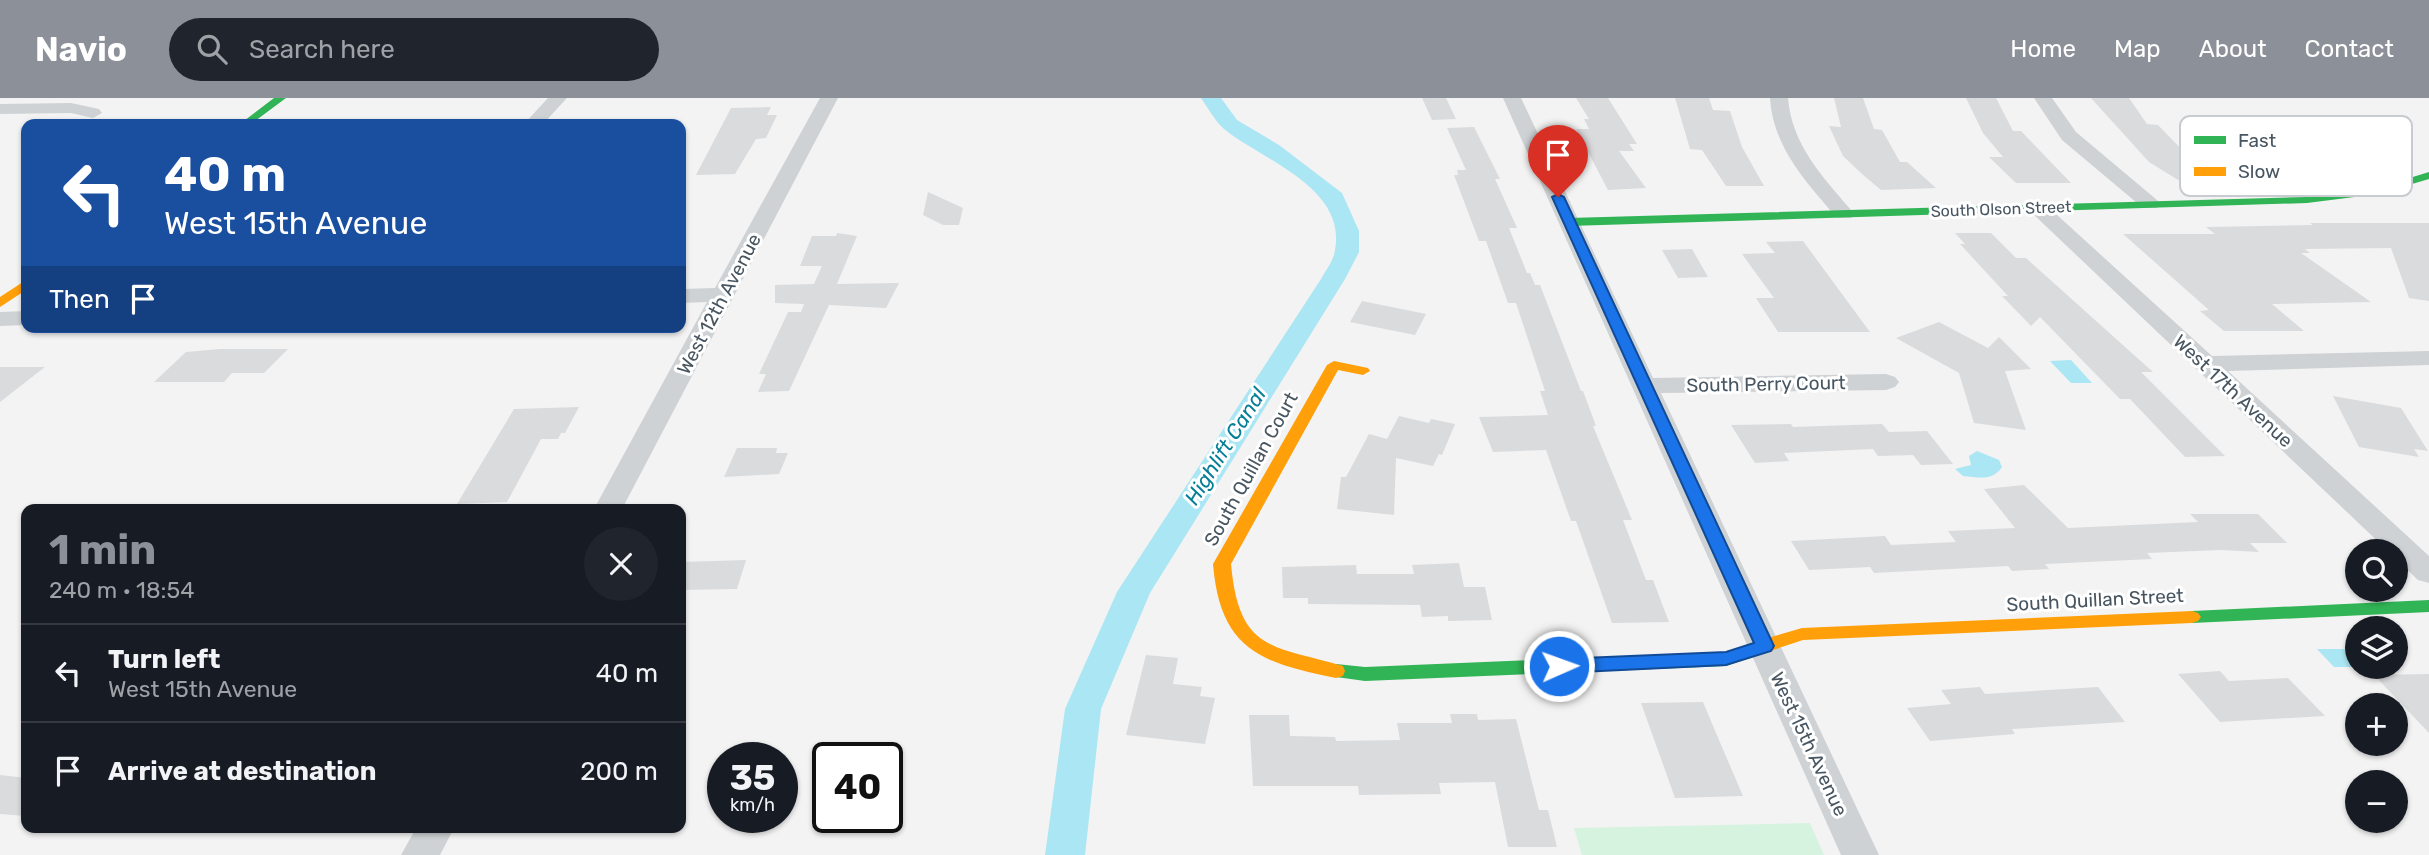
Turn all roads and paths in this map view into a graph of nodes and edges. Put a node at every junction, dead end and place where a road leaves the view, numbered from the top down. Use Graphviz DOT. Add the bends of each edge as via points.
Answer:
graph roads {
  1 [pos="281,98"];
  2 [pos="558,98"];
  3 [pos="829,98"];
  4 [pos="1512,98"];
  5 [pos="1779,98"];
  6 [pos="2043,98"];
  7 [pos="0,109"];
  8 [pos="93,113"];
  9 [pos="252,119"];
  10 [pos="538,119"];
  11 [pos="2429,175"];
  12 [pos="2412,181"];
  13 [pos="2351,196"];
  14 [pos="2150,204"];
  15 [pos="2038,208"];
  16 [pos="1844,214"];
  17 [pos="1569,222"];
  18 [pos="21,288"];
  19 [pos="724,295"];
  20 [pos="686,296"];
  21 [pos="0,303"];
  22 [pos="21,318"];
  23 [pos="0,319"];
  24 [pos="2429,358"];
  25 [pos="2205,364"];
  26 [pos="1363,371"];
  27 [pos="1886,382"];
  28 [pos="1645,386"];
  29 [pos="611,504"];
  30 [pos="2429,573"];
  31 [pos="2429,606"];
  32 [pos="1765,646"];
  33 [pos="432,833"];
  34 [pos="420,855"];
  35 [pos="1860,855"];
  1 -- 9 [label="street"];
  2 -- 10 [label="street"];
  3 -- 19 [label="street, West 12th Avenue"];
  4 -- 17 [label="street, West 15th Avenue"];
  5 -- 16 [label="street" via="1782,124 1791,144"];
  6 -- 14 [label="street" via="2069,136"];
  7 -- 8 [label="street" via="71,108"];
  11 -- 12 [label="street, South Olson Street"];
  13 -- 14 [label="street, South Olson Street"];
  14 -- 15 [label="street, South Olson Street"];
  15 -- 16 [label="street, South Olson Street"];
  15 -- 25 [label="street, West 17th Avenue"];
  16 -- 17 [label="street, South Olson Street"];
  17 -- 28 [label="street, West 15th Avenue"];
  18 -- 21 [label="street"];
  19 -- 20 [label="street"];
  19 -- 29 [label="street, West 12th Avenue"];
  22 -- 23 [label="street"];
  24 -- 25 [label="street"];
  25 -- 30 [label="street, West 17th Avenue"];
  26 -- 32 [label="street, South Quillan Court" via="1334,365 1226,551 1220,577 1222,596 1242,634 1259,648 1312,668 1365,674 1726,659"];
  27 -- 28 [label="street, South Perry Court"];
  28 -- 32 [label="street, West 15th Avenue"];
  31 -- 32 [label="street, South Quillan Street" via="1802,634"];
  32 -- 35 [label="street, West 15th Avenue"];
  33 -- 34 [label="street"];
}
